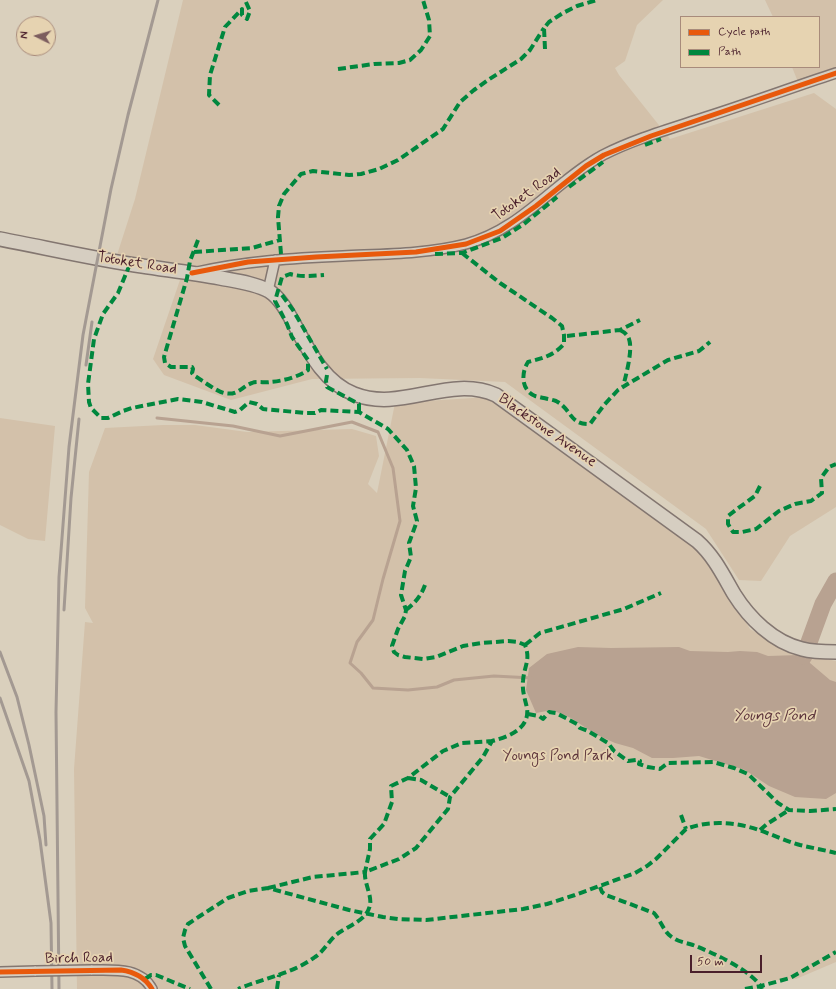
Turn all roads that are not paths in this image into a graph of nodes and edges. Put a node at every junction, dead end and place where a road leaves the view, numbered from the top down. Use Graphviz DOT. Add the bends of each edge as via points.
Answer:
graph roads {
  1 [pos="836,73"];
  2 [pos="0,239"];
  3 [pos="275,260"];
  4 [pos="192,273"];
  5 [pos="268,291"];
  6 [pos="836,652"];
  7 [pos="0,972"];
  8 [pos="152,989"];
  1 -- 3 [label="street, Totoket Road" via="651,136 604,155 586,166 518,220 500,231 472,242 416,252"];
  2 -- 4 [label="main road, Totoket Road" via="126,264"];
  3 -- 4 [label="street, Totoket Road" via="248,262"];
  3 -- 5 [label="street"];
  4 -- 5 [label="main road, Blackstone Avenue" via="246,282"];
  5 -- 6 [label="main road, Blackstone Avenue" via="283,305 323,370 339,385 354,394 372,399 394,399 456,388 487,390 509,403 694,538 710,553 752,618 777,638 791,646 806,650"];
  7 -- 8 [label="street, Birch Road, bridge" via="130,972 145,979"];
}
